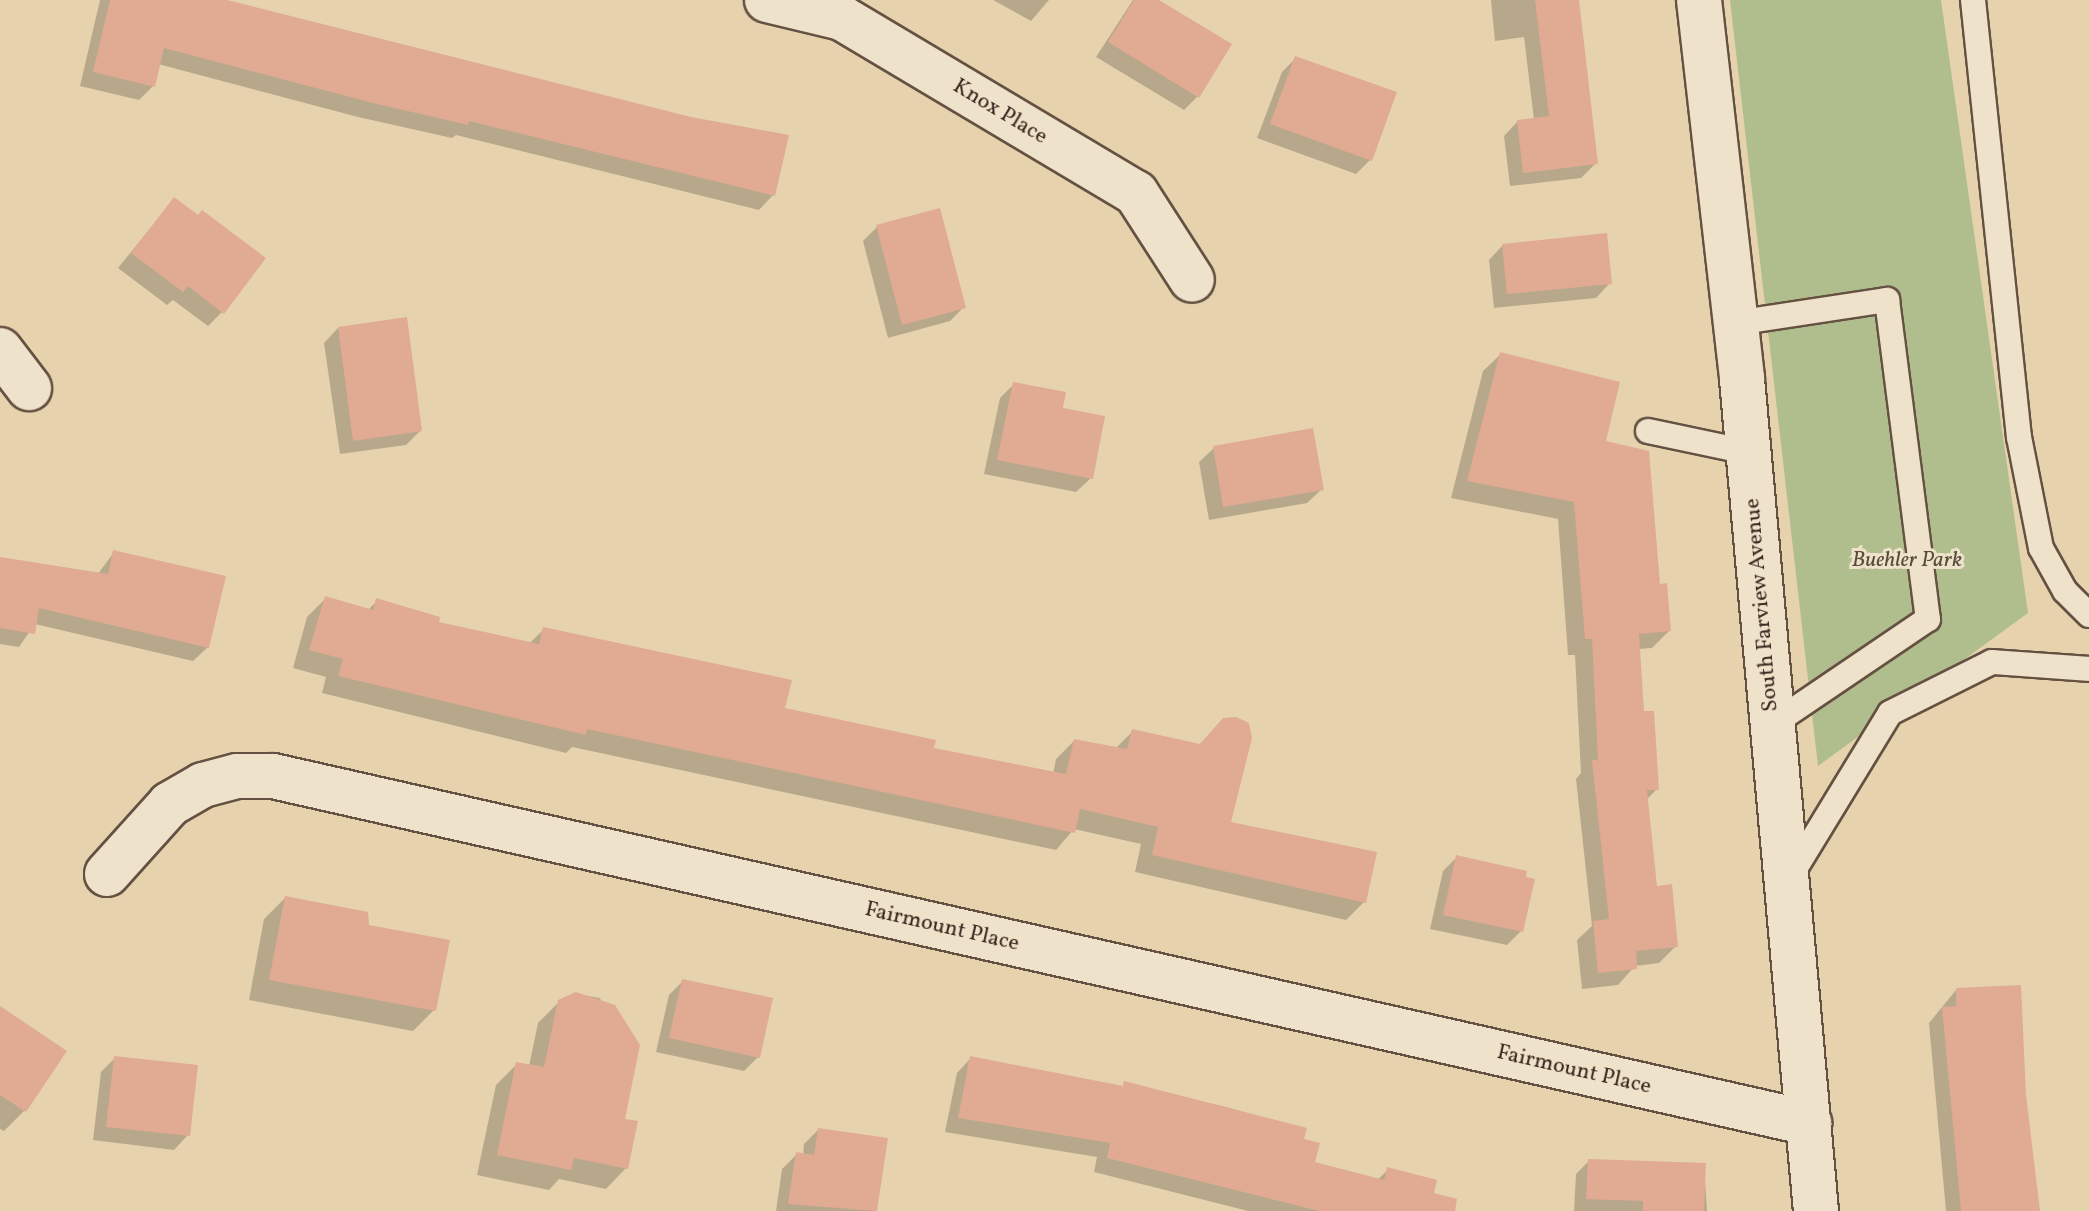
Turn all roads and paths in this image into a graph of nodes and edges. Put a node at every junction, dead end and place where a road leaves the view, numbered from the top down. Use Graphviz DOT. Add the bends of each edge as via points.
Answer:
graph roads {
  1 [pos="767,0"];
  2 [pos="1699,0"];
  3 [pos="1973,0"];
  4 [pos="1192,280"];
  5 [pos="1735,323"];
  6 [pos="0,350"];
  7 [pos="29,388"];
  8 [pos="1648,431"];
  9 [pos="1748,452"];
  10 [pos="2089,615"];
  11 [pos="2089,669"];
  12 [pos="1773,724"];
  13 [pos="107,874"];
  14 [pos="1787,882"];
  15 [pos="1809,1123"];
  16 [pos="1816,1211"];
  1 -- 4 [label="street, Knox Place" via="842,18 1136,193"];
  2 -- 5 [label="street, South Farview Avenue"];
  3 -- 10 [label="lane" via="2019,437 2041,548 2065,591"];
  5 -- 9 [label="street, South Farview Avenue"];
  5 -- 12 [label="lane" via="1887,300 1928,619"];
  6 -- 7 [label="street"];
  8 -- 9 [label="lane"];
  9 -- 12 [label="street, South Farview Avenue"];
  11 -- 14 [label="lane" via="1992,662 1890,713"];
  12 -- 14 [label="street, South Farview Avenue"];
  13 -- 15 [label="street, Fairmount Place" via="170,804 203,785 237,776 273,776"];
  14 -- 15 [label="street, South Farview Avenue"];
  15 -- 16 [label="street, South Farview Avenue"];
}
